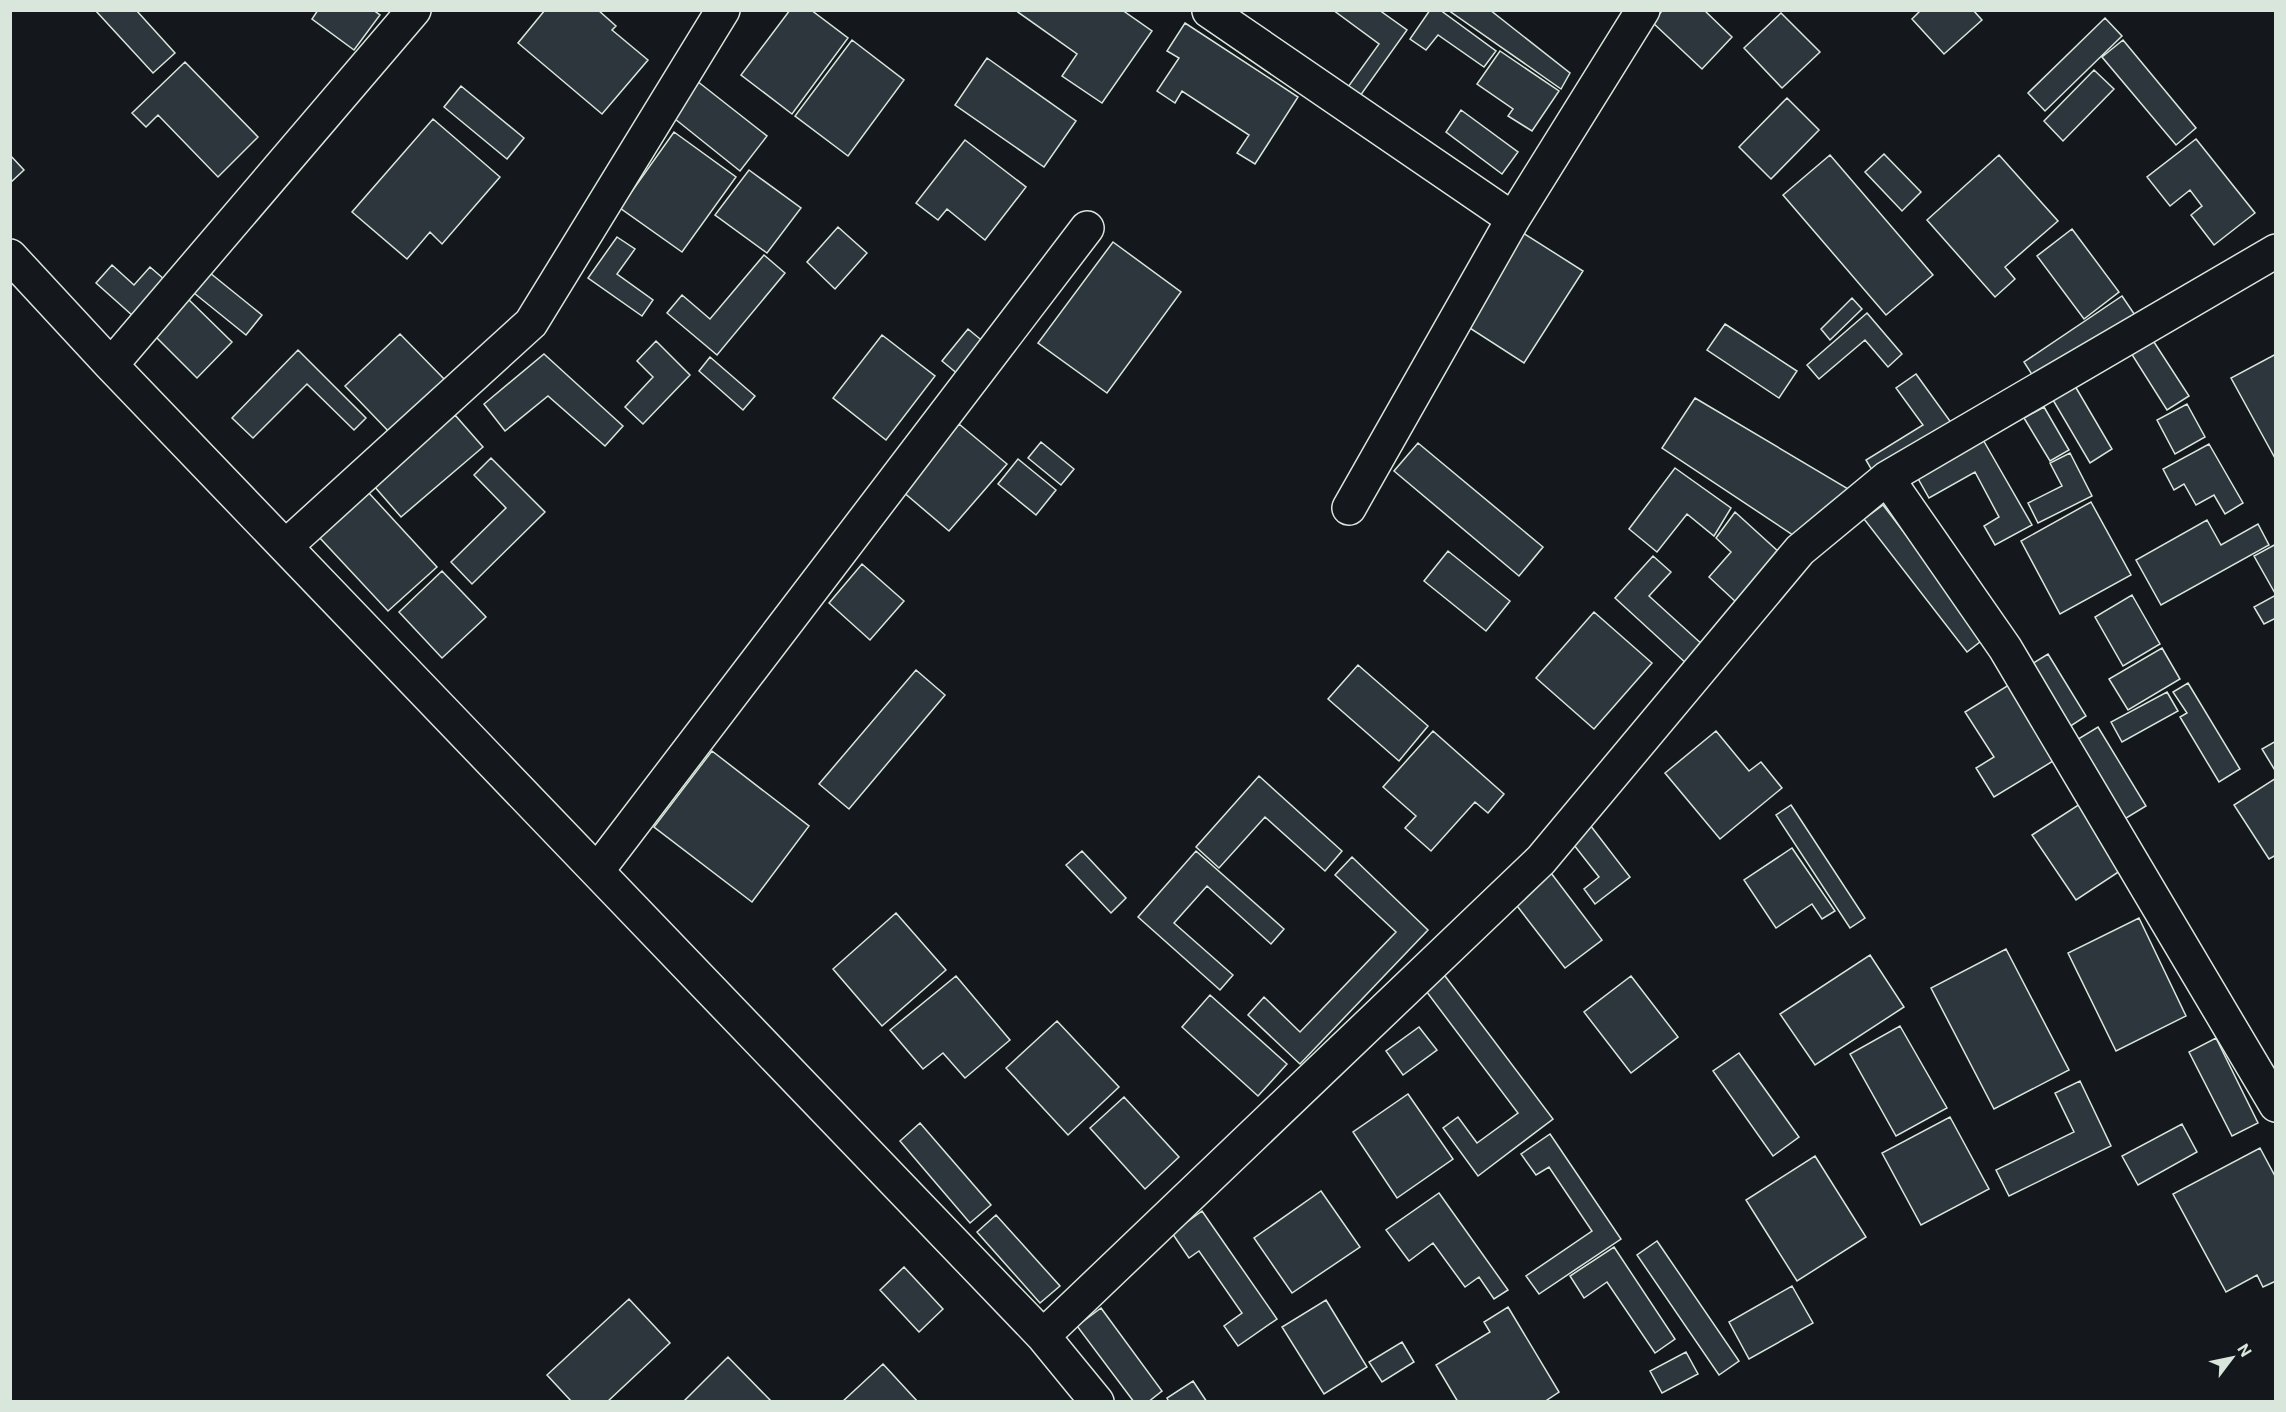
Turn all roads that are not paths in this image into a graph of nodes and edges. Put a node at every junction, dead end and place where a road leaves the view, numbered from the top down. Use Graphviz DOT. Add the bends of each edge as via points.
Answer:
graph roads {
  1 [pos="414,10"];
  2 [pos="723,10"];
  3 [pos="1643,10"];
  4 [pos="1209,12"];
  5 [pos="1514,219"];
  6 [pos="1087,228"];
  7 [pos="2276,251"];
  8 [pos="10,256"];
  9 [pos="111,365"];
  10 [pos="1887,478"];
  11 [pos="1350,508"];
  12 [pos="286,546"];
  13 [pos="597,871"];
  14 [pos="2276,1105"];
  15 [pos="1043,1336"];
  16 [pos="1097,1401"];
  1 -- 9 [label="street"];
  2 -- 12 [label="street" via="531,323"];
  3 -- 5 [label="street"];
  4 -- 5 [label="street"];
  5 -- 11 [label="street"];
  6 -- 13 [label="street"];
  7 -- 10 [label="street"];
  8 -- 9 [label="street"];
  9 -- 12 [label="street"];
  10 -- 14 [label="street" via="2005,648"];
  10 -- 15 [label="street" via="1800,550 1540,860"];
  12 -- 13 [label="street"];
  13 -- 15 [label="street"];
  15 -- 16 [label="street"];
}
